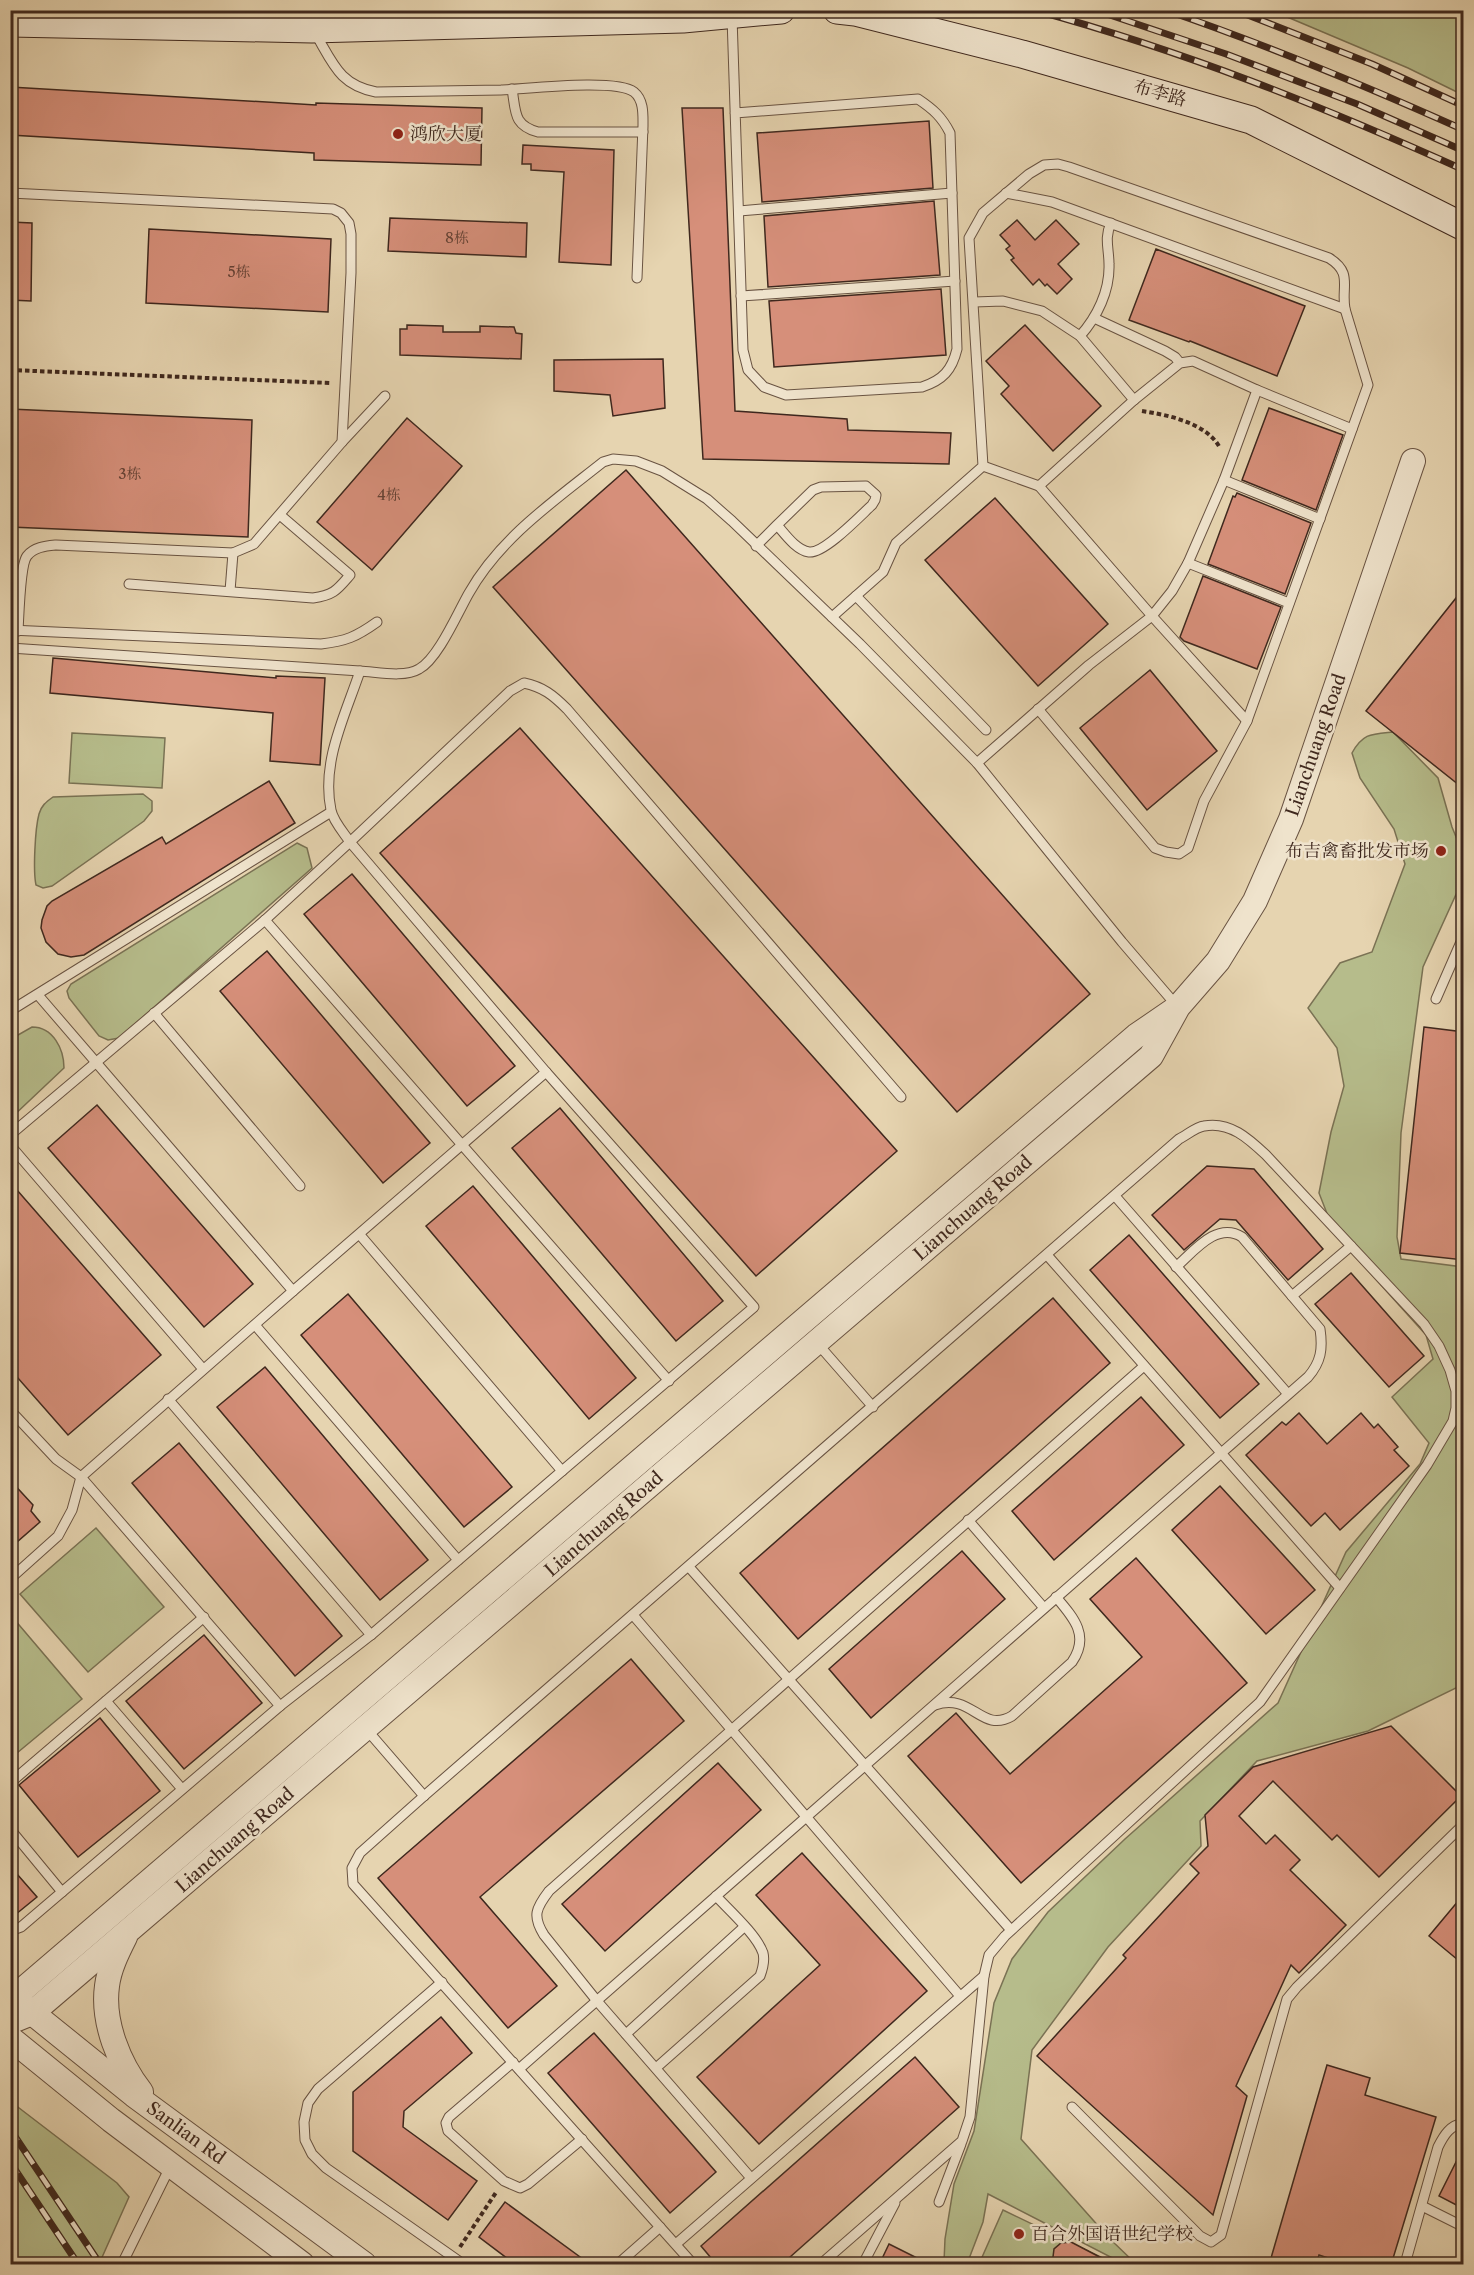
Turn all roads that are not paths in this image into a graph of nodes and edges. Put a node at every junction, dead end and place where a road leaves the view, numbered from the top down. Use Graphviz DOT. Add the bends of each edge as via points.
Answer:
graph roads {
  1 [pos="781,10"];
  2 [pos="837,10"];
  3 [pos="732,14"];
  4 [pos="10,23"];
  5 [pos="312,29"];
  6 [pos="512,89"];
  7 [pos="735,112"];
  8 [pos="643,132"];
  9 [pos="10,193"];
  10 [pos="952,193"];
  11 [pos="1006,193"];
  12 [pos="739,211"];
  13 [pos="1111,223"];
  14 [pos="1464,227"];
  15 [pos="637,278"];
  16 [pos="955,281"];
  17 [pos="741,296"];
  18 [pos="974,302"];
  19 [pos="1345,309"];
  20 [pos="1094,318"];
  21 [pos="1080,336"];
  22 [pos="1180,363"];
  23 [pos="1257,390"];
  24 [pos="386,396"];
  25 [pos="1134,400"];
  26 [pos="1352,429"];
  27 [pos="342,442"];
  28 [pos="1413,461"];
  29 [pos="983,466"];
  30 [pos="1226,476"];
  31 [pos="1039,486"];
  32 [pos="280,515"];
  33 [pos="1320,519"];
  34 [pos="777,525"];
  35 [pos="756,546"];
  36 [pos="233,553"];
  37 [pos="1188,563"];
  38 [pos="129,584"];
  39 [pos="230,591"];
  40 [pos="856,596"];
  41 [pos="1289,603"];
  42 [pos="1152,616"];
  43 [pos="832,617"];
  44 [pos="377,621"];
  45 [pos="14,630"];
  46 [pos="10,648"];
  47 [pos="360,671"];
  48 [pos="1038,709"];
  49 [pos="1247,721"];
  50 [pos="986,730"];
  51 [pos="977,763"];
  52 [pos="332,812"];
  53 [pos="350,842"];
  54 [pos="265,920"];
  55 [pos="1464,934"];
  56 [pos="38,995"];
  57 [pos="1436,999"];
  58 [pos="1178,1007"];
  59 [pos="10,1011"];
  60 [pos="154,1013"];
  61 [pos="95,1062"];
  62 [pos="546,1072"];
  63 [pos="901,1097"];
  64 [pos="10,1135"];
  65 [pos="464,1144"];
  66 [pos="10,1145"];
  67 [pos="300,1186"];
  68 [pos="1115,1196"];
  69 [pos="360,1235"];
  70 [pos="1351,1246"];
  71 [pos="1047,1255"];
  72 [pos="1176,1267"];
  73 [pos="293,1291"];
  74 [pos="1292,1296"];
  75 [pos="800,1324"];
  76 [pos="255,1325"];
  77 [pos="816,1342"];
  78 [pos="1144,1366"];
  79 [pos="203,1369"];
  80 [pos="669,1381"];
  81 [pos="1288,1394"];
  82 [pos="168,1399"];
  83 [pos="873,1407"];
  84 [pos="10,1410"];
  85 [pos="1221,1453"];
  86 [pos="562,1471"];
  87 [pos="81,1477"];
  88 [pos="968,1520"];
  89 [pos="458,1560"];
  90 [pos="689,1567"];
  91 [pos="10,1579"];
  92 [pos="1340,1588"];
  93 [pos="1056,1597"];
  94 [pos="1044,1608"];
  95 [pos="633,1616"];
  96 [pos="204,1617"];
  97 [pos="371,1635"];
  98 [pos="788,1678"];
  99 [pos="106,1701"];
  100 [pos="280,1706"];
  101 [pos="933,1706"];
  102 [pos="365,1728"];
  103 [pos="730,1729"];
  104 [pos="865,1765"];
  105 [pos="10,1783"];
  106 [pos="182,1789"];
  107 [pos="424,1796"];
  108 [pos="806,1817"];
  109 [pos="1464,1824"];
  110 [pos="10,1829"];
  111 [pos="62,1892"];
  112 [pos="716,1896"];
  113 [pos="744,1927"];
  114 [pos="130,1929"];
  115 [pos="1011,1930"];
  116 [pos="10,1931"];
  117 [pos="984,1976"];
  118 [pos="441,1982"];
  119 [pos="960,1996"];
  120 [pos="597,2001"];
  121 [pos="15,2006"];
  122 [pos="626,2034"];
  123 [pos="10,2038"];
  124 [pos="516,2065"];
  125 [pos="656,2068"];
  126 [pos="1072,2107"];
  127 [pos="160,2114"];
  128 [pos="1464,2123"];
  129 [pos="582,2139"];
  130 [pos="962,2141"];
  131 [pos="171,2165"];
  132 [pos="751,2178"];
  133 [pos="898,2198"];
  134 [pos="939,2202"];
  135 [pos="1422,2206"];
  136 [pos="660,2227"];
  137 [pos="1464,2227"];
  138 [pos="676,2244"];
  139 [pos="122,2265"];
  140 [pos="302,2265"];
  141 [pos="364,2265"];
  142 [pos="463,2265"];
  143 [pos="618,2265"];
  144 [pos="693,2265"];
  145 [pos="821,2265"];
  146 [pos="863,2265"];
  147 [pos="1405,2265"];
  1 -- 3 [label="main road"];
  2 -- 14 [label="main road, 布李路" via="1022,54 1251,120"];
  3 -- 5 [label="main road"];
  3 -- 7 [label="lane"];
  4 -- 5 [label="main road"];
  5 -- 6 [label="lane" via="345,80 359,88 376,92"];
  6 -- 8 [label="lane" via="517,121 525,128 538,132"];
  6 -- 8 [label="lane" via="583,85 627,89 639,99"];
  7 -- 10 [label="lane" via="918,99 933,108 950,133"];
  7 -- 12 [label="lane"];
  8 -- 15 [label="lane"];
  9 -- 27 [label="lane" via="333,209 341,213 351,234"];
  10 -- 12 [label="lane"];
  10 -- 16 [label="lane"];
  11 -- 13 [label="lane" via="1052,202"];
  11 -- 18 [label="lane" via="982,213 969,238"];
  11 -- 19 [label="lane" via="1044,165 1069,166 1329,258 1343,271"];
  12 -- 17 [label="lane"];
  13 -- 19 [label="lane"];
  13 -- 20 [label="lane" via="1106,240 1109,278"];
  16 -- 17 [label="lane"];
  16 -- 17 [label="lane" via="954,363 947,375 922,387 786,395 764,387 748,370 743,350"];
  18 -- 21 [label="lane" via="1003,301 1042,311"];
  18 -- 29 [label="lane"];
  19 -- 26 [label="lane" via="1368,385"];
  20 -- 21 [label="lane"];
  20 -- 22 [label="lane" via="1165,351"];
  21 -- 25 [label="lane"];
  22 -- 23 [label="lane" via="1193,361"];
  22 -- 25 [label="lane"];
  23 -- 26 [label="lane"];
  23 -- 30 [label="lane"];
  24 -- 27 [label="lane"];
  25 -- 31 [label="lane"];
  26 -- 33 [label="lane"];
  27 -- 32 [label="lane"];
  28 -- 58 [label="street, Lianchuang Road" via="1287,829 1255,901 1218,961"];
  29 -- 31 [label="lane"];
  29 -- 40 [label="lane" via="896,543 883,572"];
  30 -- 33 [label="lane"];
  30 -- 37 [label="lane"];
  31 -- 42 [label="lane"];
  32 -- 36 [label="lane" via="254,544"];
  32 -- 39 [label="lane" via="350,575 328,596"];
  33 -- 41 [label="lane"];
  34 -- 34 [label="lane" via="801,549 816,552 872,505 876,495 866,486 821,487 805,496"];
  34 -- 35 [label="lane"];
  35 -- 43 [label="lane"];
  35 -- 47 [label="lane" via="707,498 662,471 636,461 603,462 512,536 491,558 434,656 419,669 404,673"];
  36 -- 39 [label="lane"];
  36 -- 45 [label="lane" via="43,546 25,558"];
  37 -- 41 [label="lane"];
  37 -- 42 [label="lane"];
  38 -- 39 [label="lane"];
  40 -- 43 [label="lane"];
  40 -- 50 [label="lane"];
  41 -- 49 [label="lane"];
  42 -- 48 [label="lane"];
  42 -- 49 [label="lane"];
  43 -- 51 [label="lane"];
  44 -- 45 [label="lane" via="360,635 321,644"];
  46 -- 47 [label="lane"];
  47 -- 52 [label="lane" via="328,774"];
  48 -- 49 [label="lane" via="1155,848 1179,854 1188,848 1204,801"];
  48 -- 51 [label="lane"];
  51 -- 58 [label="lane"];
  52 -- 53 [label="lane"];
  52 -- 56 [label="lane"];
  53 -- 54 [label="lane"];
  53 -- 62 [label="lane"];
  53 -- 63 [label="lane" via="510,691 524,683 540,686 567,709"];
  54 -- 60 [label="lane"];
  54 -- 65 [label="lane"];
  55 -- 57 [label="lane"];
  56 -- 59 [label="lane"];
  56 -- 61 [label="lane"];
  58 -- 75 [label="street, Lianchuang Road" via="1136,1036"];
  58 -- 77 [label="street, Lianchuang Road" via="1151,1056"];
  60 -- 61 [label="lane"];
  60 -- 67 [label="lane"];
  61 -- 64 [label="lane"];
  61 -- 73 [label="lane"];
  62 -- 65 [label="lane"];
  62 -- 80 [label="lane" via="754,1307"];
  65 -- 69 [label="lane"];
  65 -- 80 [label="lane"];
  66 -- 79 [label="lane"];
  68 -- 70 [label="lane" via="1179,1139 1203,1126 1224,1126 1244,1136 1266,1155"];
  68 -- 71 [label="lane"];
  68 -- 72 [label="lane"];
  69 -- 73 [label="lane"];
  69 -- 86 [label="lane"];
  70 -- 74 [label="lane"];
  70 -- 92 [label="lane" via="1424,1324 1439,1346 1456,1390 1456,1408 1453,1421 1427,1465"];
  71 -- 78 [label="lane"];
  71 -- 83 [label="lane"];
  72 -- 74 [label="lane" via="1216,1233 1234,1232"];
  72 -- 81 [label="lane"];
  73 -- 76 [label="lane"];
  74 -- 81 [label="lane" via="1320,1329 1322,1342 1316,1368"];
  75 -- 77 [label="lane"];
  75 -- 121 [label="street, Lianchuang Road"];
  76 -- 79 [label="lane"];
  76 -- 89 [label="lane"];
  77 -- 83 [label="lane"];
  77 -- 102 [label="street, Lianchuang Road"];
  78 -- 85 [label="lane"];
  78 -- 88 [label="lane"];
  79 -- 82 [label="lane"];
  80 -- 86 [label="lane"];
  81 -- 85 [label="lane"];
  82 -- 87 [label="lane"];
  82 -- 97 [label="lane"];
  83 -- 90 [label="lane"];
  84 -- 87 [label="lane" via="56,1459"];
  85 -- 92 [label="lane"];
  85 -- 93 [label="lane"];
  86 -- 89 [label="lane"];
  87 -- 91 [label="lane" via="72,1510 58,1536"];
  87 -- 96 [label="lane"];
  88 -- 94 [label="lane"];
  88 -- 98 [label="lane"];
  89 -- 97 [label="lane"];
  90 -- 95 [label="lane"];
  90 -- 98 [label="lane"];
  92 -- 115 [label="lane" via="1260,1702"];
  93 -- 94 [label="lane"];
  93 -- 101 [label="lane" via="1078,1627 1078,1653 1012,1716 993,1722 957,1702"];
  94 -- 101 [label="lane"];
  95 -- 103 [label="lane"];
  95 -- 107 [label="lane"];
  96 -- 99 [label="lane"];
  96 -- 100 [label="lane"];
  97 -- 100 [label="lane"];
  98 -- 103 [label="lane"];
  98 -- 104 [label="lane"];
  99 -- 105 [label="lane"];
  99 -- 106 [label="lane"];
  100 -- 106 [label="lane"];
  101 -- 104 [label="lane"];
  102 -- 107 [label="lane"];
  102 -- 114 [label="street, Lianchuang Road"];
  103 -- 108 [label="lane"];
  103 -- 120 [label="lane" via="540,1903 537,1924"];
  104 -- 108 [label="lane"];
  104 -- 115 [label="lane"];
  106 -- 111 [label="lane"];
  107 -- 118 [label="lane" via="360,1853 352,1868 354,1884"];
  108 -- 112 [label="lane"];
  108 -- 119 [label="lane"];
  109 -- 126 [label="lane" via="1287,1999 1217,2239 1211,2242 1200,2236"];
  110 -- 111 [label="lane"];
  111 -- 116 [label="lane" via="21,1927"];
  112 -- 113 [label="lane"];
  112 -- 120 [label="lane"];
  113 -- 122 [label="lane"];
  113 -- 125 [label="lane" via="762,1952 764,1965 760,1976"];
  114 -- 121 [label="street, Lianchuang Road"];
  114 -- 127 [label="street" via="115,1958 106,2007 124,2067"];
  115 -- 117 [label="lane" via="989,1955"];
  117 -- 119 [label="lane"];
  117 -- 130 [label="lane" via="970,2117"];
  118 -- 124 [label="lane"];
  118 -- 142 [label="lane" via="318,2089 308,2103 305,2140 326,2168"];
  119 -- 132 [label="lane"];
  120 -- 122 [label="lane"];
  120 -- 124 [label="lane"];
  121 -- 127 [label="street, Sanlian Rd"];
  122 -- 125 [label="lane"];
  123 -- 131 [label="street"];
  124 -- 129 [label="lane"];
  124 -- 129 [label="lane" via="449,2116 448,2131 456,2140 504,2181 520,2188"];
  125 -- 132 [label="lane"];
  127 -- 141 [label="street, Sanlian Rd"];
  128 -- 135 [label="lane" via="1452,2127 1438,2147"];
  129 -- 136 [label="lane"];
  130 -- 133 [label="lane"];
  130 -- 134 [label="lane"];
  131 -- 139 [label="lane"];
  131 -- 140 [label="street"];
  132 -- 138 [label="lane"];
  133 -- 145 [label="lane"];
  133 -- 146 [label="lane"];
  135 -- 137 [label="lane"];
  135 -- 147 [label="lane"];
  136 -- 138 [label="lane"];
  136 -- 143 [label="lane"];
  138 -- 144 [label="lane"];
}
